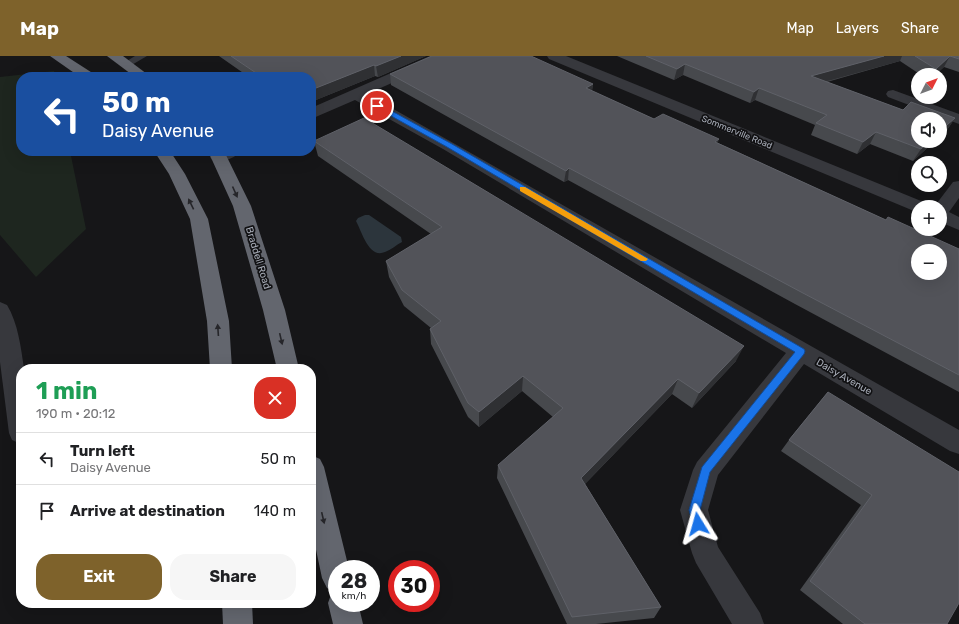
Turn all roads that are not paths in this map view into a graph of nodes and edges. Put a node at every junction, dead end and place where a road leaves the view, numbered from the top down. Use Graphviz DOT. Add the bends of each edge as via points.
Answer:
graph roads {
  1 [pos="57,56"];
  2 [pos="114,56"];
  3 [pos="142,56"];
  4 [pos="441,56"];
  5 [pos="554,56"];
  6 [pos="127,64"];
  7 [pos="81,72"];
  8 [pos="137,72"];
  9 [pos="356,94"];
  10 [pos="893,94"];
  11 [pos="316,112"];
  12 [pos="959,119"];
  13 [pos="165,156"];
  14 [pos="223,156"];
  15 [pos="959,186"];
  16 [pos="947,202"];
  17 [pos="911,203"];
  18 [pos="947,218"];
  19 [pos="959,224"];
  20 [pos="0,310"];
  21 [pos="801,351"];
  22 [pos="221,364"];
  23 [pos="287,364"];
  24 [pos="16,396"];
  25 [pos="959,443"];
  26 [pos="316,488"];
  27 [pos="333,560"];
  28 [pos="237,608"];
  29 [pos="345,612"];
  30 [pos="238,624"];
  31 [pos="348,624"];
  32 [pos="749,624"];
  1 -- 7 [label="highway"];
  2 -- 6 [label="highway"];
  3 -- 6 [label="lane"];
  4 -- 9 [label="street"];
  5 -- 17 [label="street, Sommerville Road"];
  6 -- 8 [label="highway"];
  9 -- 11 [label="street"];
  9 -- 21 [label="street, Daisy Avenue"];
  10 -- 12 [label="street"];
  22 -- 13 [label="highway, one-way" via="218,321 198,219 177,174"];
  14 -- 23 [label="highway, Braddell Road, one-way" via="242,206 274,310"];
  15 -- 16 [label="street"];
  18 -- 19 [label="street"];
  20 -- 24 [label="street" via="9,344"];
  21 -- 25 [label="street, Daisy Avenue"];
  21 -- 32 [label="street" via="706,470 694,510 706,553"];
  26 -- 27 [label="highway, one-way"];
  28 -- 30 [label="highway"];
  29 -- 31 [label="highway"];
}
